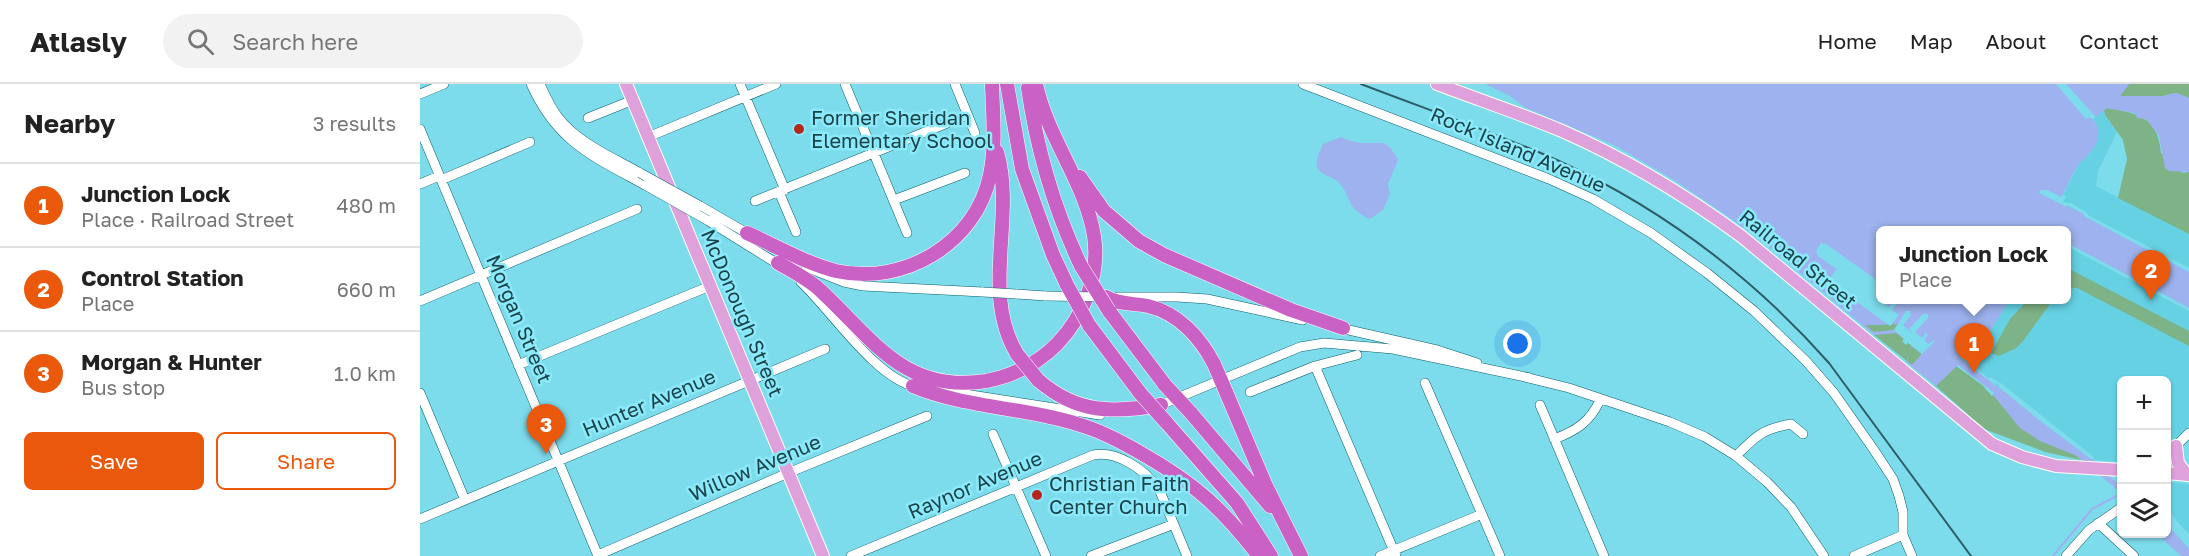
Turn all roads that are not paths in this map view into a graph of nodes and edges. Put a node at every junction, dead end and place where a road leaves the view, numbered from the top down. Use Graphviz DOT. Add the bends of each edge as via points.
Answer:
graph roads {
  1 [pos="444,84"];
  2 [pos="626,84"];
  3 [pos="740,84"];
  4 [pos="776,84"];
  5 [pos="845,84"];
  6 [pos="955,84"];
  7 [pos="992,84"];
  8 [pos="1007,84"];
  9 [pos="1028,84"];
  10 [pos="1035,84"];
  11 [pos="1303,84"];
  12 [pos="1437,84"];
  13 [pos="534,86"];
  14 [pos="420,94"];
  15 [pos="746,96"];
  16 [pos="633,100"];
  17 [pos="968,115"];
  18 [pos="588,118"];
  19 [pos="1050,128"];
  20 [pos="420,129"];
  21 [pos="975,133"];
  22 [pos="648,137"];
  23 [pos="993,138"];
  24 [pos="530,142"];
  25 [pos="874,153"];
  26 [pos="965,173"];
  27 [pos="440,178"];
  28 [pos="420,184"];
  29 [pos="782,191"];
  30 [pos="894,200"];
  31 [pos="755,201"];
  32 [pos="637,209"];
  33 [pos="796,232"];
  34 [pos="747,233"];
  35 [pos="907,233"];
  36 [pos="778,263"];
  37 [pos="481,275"];
  38 [pos="710,286"];
  39 [pos="1106,297"];
  40 [pos="420,301"];
  41 [pos="1343,328"];
  42 [pos="825,349"];
  43 [pos="1357,355"];
  44 [pos="519,365"];
  45 [pos="1315,366"];
  46 [pos="1530,378"];
  47 [pos="750,380"];
  48 [pos="1425,383"];
  49 [pos="913,386"];
  50 [pos="1250,392"];
  51 [pos="420,393"];
  52 [pos="1600,400"];
  53 [pos="1161,405"];
  54 [pos="1540,405"];
  55 [pos="927,416"];
  56 [pos="2189,433"];
  57 [pos="993,434"];
  58 [pos="1803,434"];
  59 [pos="1554,440"];
  60 [pos="2176,446"];
  61 [pos="2171,451"];
  62 [pos="1736,456"];
  63 [pos="558,461"];
  64 [pos="2116,470"];
  65 [pos="788,473"];
  66 [pos="2171,473"];
  67 [pos="2188,475"];
  68 [pos="1015,487"];
  69 [pos="465,500"];
  70 [pos="2117,510"];
  71 [pos="1482,514"];
  72 [pos="420,519"];
  73 [pos="2098,523"];
  74 [pos="1174,524"];
  75 [pos="1284,524"];
  76 [pos="1903,535"];
  77 [pos="1395,553"];
  78 [pos="598,556"];
  79 [pos="823,556"];
  80 [pos="851,556"];
  81 [pos="1046,556"];
  82 [pos="1091,556"];
  83 [pos="1187,556"];
  84 [pos="1259,556"];
  85 [pos="1271,556"];
  86 [pos="1301,556"];
  87 [pos="1380,556"];
  88 [pos="1500,556"];
  89 [pos="1604,556"];
  90 [pos="1824,556"];
  91 [pos="1854,556"];
  92 [pos="1912,556"];
  93 [pos="2066,556"];
  94 [pos="2134,556"];
  1 -- 14 [label="street"];
  2 -- 16 [label="main road, McDonough Street"];
  3 -- 15 [label="street"];
  4 -- 15 [label="street"];
  5 -- 25 [label="street"];
  6 -- 17 [label="street"];
  7 -- 23 [label="highway"];
  8 -- 85 [label="highway, bridge" via="1022,169 1053,255 1089,325 1140,393 1237,503"];
  9 -- 75 [label="highway, bridge" via="1042,161 1081,266 1165,386"];
  10 -- 19 [label="highway"];
  11 -- 76 [label="street, Rock Island Avenue" via="1593,199 1651,232 1707,273 1776,332 1834,393 1893,479 1903,512"];
  12 -- 64 [label="main road, Railroad Street" via="1560,130 1661,182 1741,236 1992,444 2056,466"];
  13 -- 34 [label="street, bridge" via="574,133"];
  13 -- 36 [label="street, bridge" via="558,129 576,145"];
  15 -- 22 [label="street"];
  15 -- 29 [label="street"];
  16 -- 18 [label="street"];
  16 -- 22 [label="main road, McDonough Street"];
  17 -- 21 [label="street"];
  17 -- 25 [label="street"];
  19 -- 36 [label="highway" via="1089,214 1094,266 1089,295 1064,336 1044,356 1014,373 977,382 942,381 921,375 880,351 819,289"];
  19 -- 41 [label="highway" via="1104,211 1139,242 1291,310"];
  20 -- 27 [label="street, Morgan Street"];
  22 -- 38 [label="main road, McDonough Street"];
  23 -- 34 [label="highway" via="984,196 966,227 946,247 921,261 874,274 853,274 807,260"];
  23 -- 53 [label="highway, bridge" via="1001,174 1001,314 1017,354 1038,380 1066,399 1094,409"];
  24 -- 27 [label="street"];
  25 -- 29 [label="street"];
  25 -- 30 [label="street"];
  26 -- 30 [label="street"];
  27 -- 28 [label="street"];
  27 -- 37 [label="street, Morgan Street"];
  29 -- 31 [label="street"];
  29 -- 33 [label="street"];
  30 -- 35 [label="street"];
  32 -- 37 [label="street"];
  34 -- 39 [label="street, bridge" via="785,257 844,282 883,288"];
  36 -- 49 [label="street" via="815,295 872,359"];
  37 -- 40 [label="street"];
  37 -- 44 [label="street, Morgan Street"];
  38 -- 44 [label="street"];
  38 -- 47 [label="main road, McDonough Street"];
  39 -- 41 [label="street" via="1207,299"];
  39 -- 75 [label="highway, bridge" via="1170,315 1195,334 1214,364"];
  41 -- 46 [label="street"];
  42 -- 47 [label="street, Hunter Avenue"];
  43 -- 45 [label="street"];
  44 -- 63 [label="street, Morgan Street"];
  45 -- 50 [label="street"];
  45 -- 77 [label="street"];
  46 -- 52 [label="street"];
  46 -- 53 [label="street" via="1393,349 1324,343 1300,347"];
  47 -- 63 [label="street, Hunter Avenue"];
  47 -- 65 [label="main road, McDonough Street"];
  48 -- 71 [label="street"];
  49 -- 53 [label="street" via="1106,415"];
  49 -- 84 [label="highway" via="957,402 1077,424 1113,438 1180,476 1204,495 1234,523"];
  51 -- 69 [label="street"];
  52 -- 59 [label="street" via="1588,420"];
  52 -- 62 [label="street" via="1670,422"];
  54 -- 59 [label="street"];
  55 -- 65 [label="street, Willow Avenue"];
  56 -- 60 [label="street"];
  57 -- 68 [label="street"];
  58 -- 62 [label="street" via="1791,424 1770,428"];
  59 -- 89 [label="street"];
  60 -- 61 [label="street"];
  60 -- 67 [label="main road" via="2175,456"];
  62 -- 90 [label="street" via="1791,507"];
  63 -- 69 [label="street, Hunter Avenue"];
  63 -- 78 [label="street, Morgan Street"];
  65 -- 78 [label="street, Willow Avenue"];
  65 -- 79 [label="main road, McDonough Street"];
  66 -- 67 [label="main road"];
  68 -- 74 [label="street, Raynor Avenue" via="1103,453 1142,471 1152,480"];
  68 -- 80 [label="street, Raynor Avenue"];
  68 -- 81 [label="street"];
  69 -- 72 [label="street, Hunter Avenue"];
  70 -- 73 [label="street"];
  71 -- 77 [label="street"];
  71 -- 88 [label="street"];
  73 -- 93 [label="street"];
  73 -- 94 [label="street"];
  74 -- 82 [label="street"];
  74 -- 83 [label="street"];
  75 -- 86 [label="highway"];
  76 -- 91 [label="street"];
  76 -- 92 [label="street, Rock Island Avenue"];
  77 -- 87 [label="street"];
}
